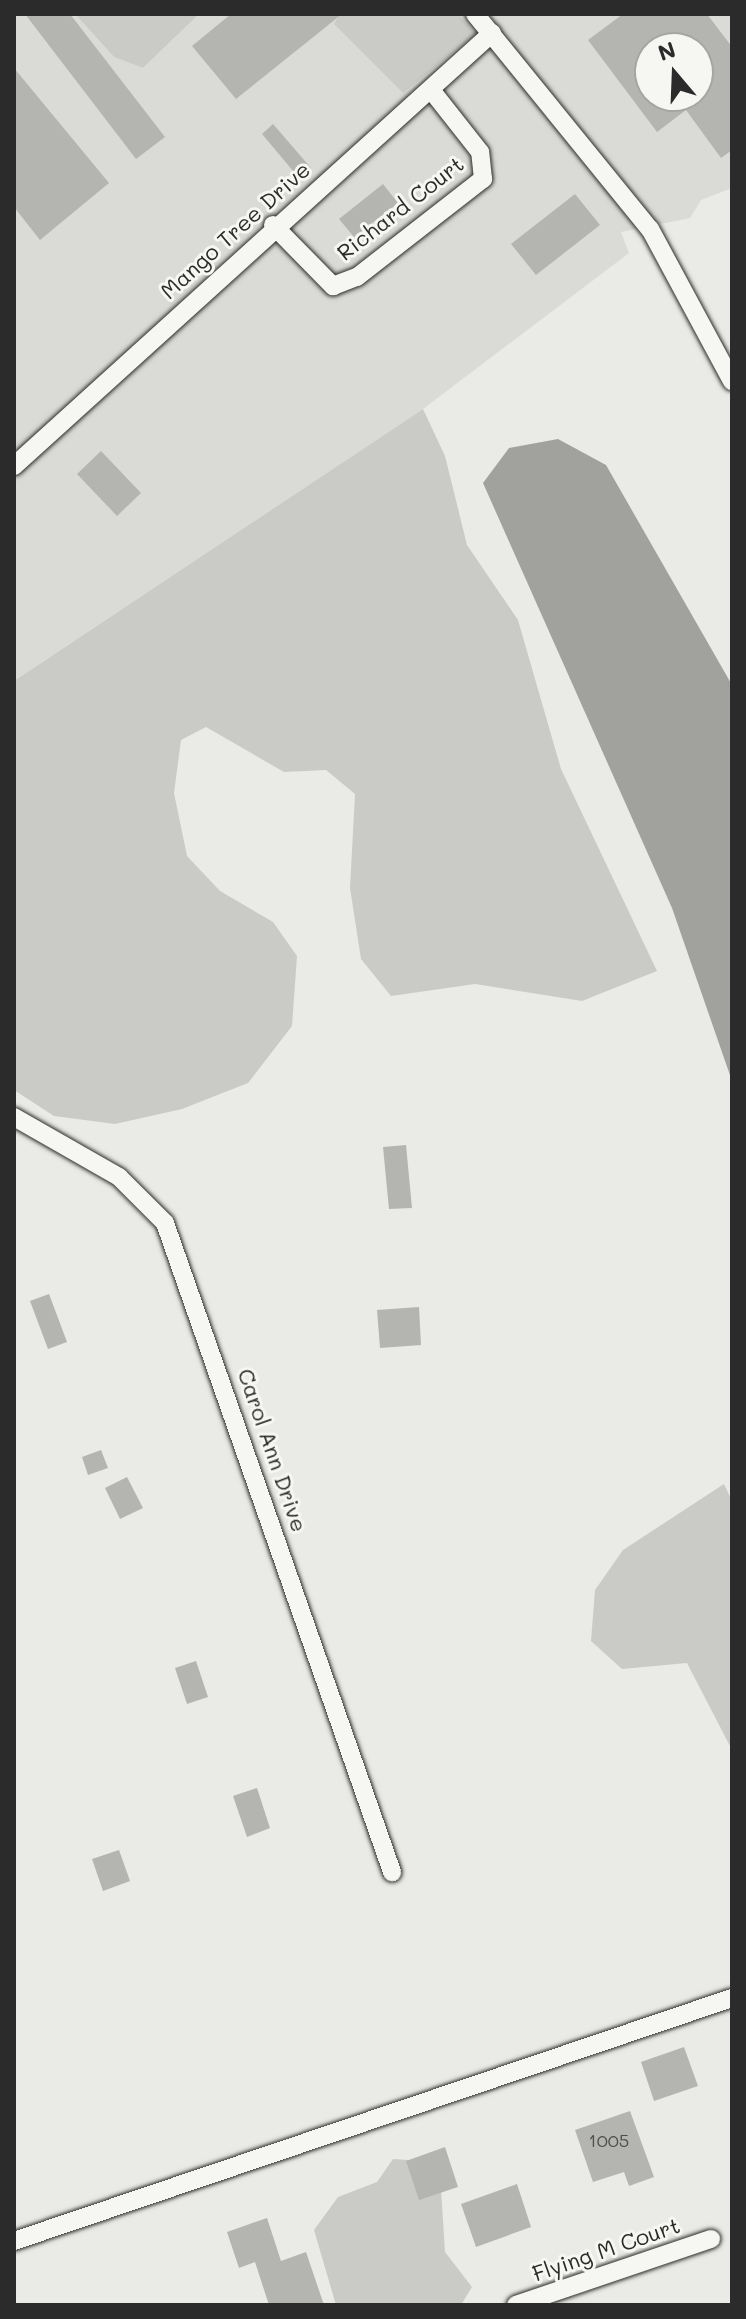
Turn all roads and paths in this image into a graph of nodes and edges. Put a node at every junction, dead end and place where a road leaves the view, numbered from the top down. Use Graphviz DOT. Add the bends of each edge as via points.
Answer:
graph roads {
  1 [pos="475,14"];
  2 [pos="492,33"];
  3 [pos="432,91"];
  4 [pos="273,225"];
  5 [pos="732,381"];
  6 [pos="14,466"];
  7 [pos="14,1117"];
  8 [pos="392,1872"];
  9 [pos="732,1998"];
  10 [pos="711,2239"];
  11 [pos="14,2241"];
  12 [pos="516,2305"];
  1 -- 2 [label="street"];
  2 -- 3 [label="street, Mango Tree Drive"];
  2 -- 5 [label="street" via="650,229"];
  3 -- 4 [label="street, Mango Tree Drive"];
  3 -- 4 [label="street, Richard Court" via="480,152 483,179 357,277 333,286"];
  4 -- 6 [label="street, Mango Tree Drive"];
  7 -- 8 [label="street, Carol Ann Drive" via="119,1177 165,1223"];
  9 -- 11 [label="street"];
  10 -- 12 [label="street, Flying M Court"];
}
